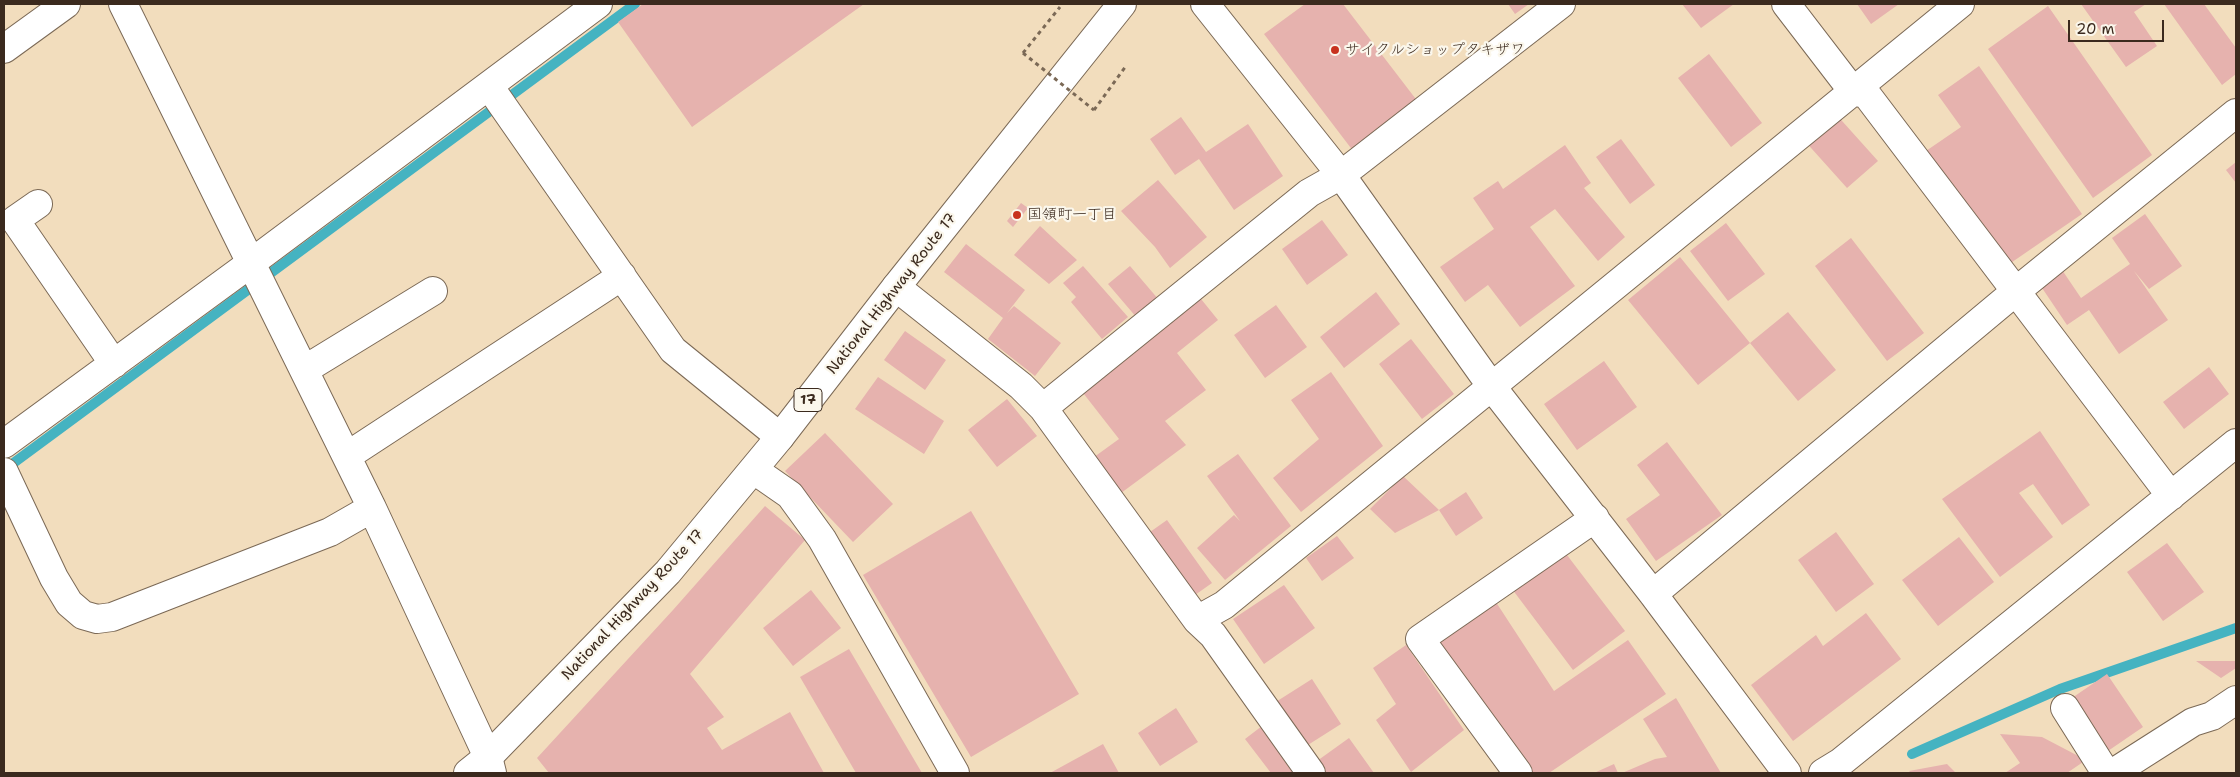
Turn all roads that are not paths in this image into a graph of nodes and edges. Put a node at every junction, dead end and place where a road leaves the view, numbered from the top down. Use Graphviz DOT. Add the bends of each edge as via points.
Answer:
graph roads {
  1 [pos="66,4"];
  2 [pos="123,4"];
  3 [pos="598,4"];
  4 [pos="1122,4"];
  5 [pos="1205,4"];
  6 [pos="1561,4"];
  7 [pos="1786,4"];
  8 [pos="1960,4"];
  9 [pos="4,50"];
  10 [pos="1852,90"];
  11 [pos="494,94"];
  12 [pos="2236,113"];
  13 [pos="1340,175"];
  14 [pos="38,204"];
  15 [pos="251,263"];
  16 [pos="622,276"];
  17 [pos="896,287"];
  18 [pos="433,291"];
  19 [pos="2015,292"];
  20 [pos="114,364"];
  21 [pos="304,370"];
  22 [pos="1492,387"];
  23 [pos="1043,408"];
  24 [pos="780,437"];
  25 [pos="2236,443"];
  26 [pos="4,444"];
  27 [pos="347,456"];
  28 [pos="754,470"];
  29 [pos="4,472"];
  30 [pos="2171,496"];
  31 [pos="372,508"];
  32 [pos="1595,518"];
  33 [pos="1653,594"];
  34 [pos="1197,620"];
  35 [pos="2236,700"];
  36 [pos="2064,708"];
  37 [pos="483,768"];
  38 [pos="954,773"];
  39 [pos="1311,773"];
  40 [pos="1518,773"];
  41 [pos="1787,773"];
  42 [pos="1823,773"];
  43 [pos="2106,773"];
  44 [pos="2113,773"];
  1 -- 9 [label="main road"];
  2 -- 15 [label="main road"];
  3 -- 11 [label="main road"];
  4 -- 17 [label="main road, National Highway Route 17 / 17"];
  5 -- 13 [label="main road"];
  6 -- 13 [label="main road"];
  7 -- 10 [label="main road"];
  8 -- 10 [label="main road"];
  10 -- 19 [label="main road" via="1867,95"];
  10 -- 22 [label="main road"];
  11 -- 15 [label="main road"];
  11 -- 16 [label="main road"];
  12 -- 19 [label="main road"];
  13 -- 22 [label="main road"];
  13 -- 23 [label="main road" via="1309,193"];
  14 -- 20 [label="main road" via="14,220"];
  15 -- 20 [label="main road"];
  15 -- 21 [label="main road"];
  16 -- 24 [label="main road" via="673,350"];
  16 -- 27 [label="main road"];
  17 -- 23 [label="main road" via="1021,386"];
  17 -- 24 [label="main road, National Highway Route 17 / 17"];
  18 -- 21 [label="main road"];
  19 -- 30 [label="main road"];
  19 -- 33 [label="main road"];
  20 -- 26 [label="main road"];
  21 -- 27 [label="main road"];
  22 -- 32 [label="main road"];
  22 -- 34 [label="main road" via="1224,605"];
  23 -- 34 [label="main road"];
  24 -- 28 [label="main road, National Highway Route 17 / 17"];
  25 -- 30 [label="main road"];
  27 -- 31 [label="main road"];
  28 -- 37 [label="main road, National Highway Route 17 / 17" via="668,572"];
  28 -- 38 [label="main road" via="790,495 822,539"];
  29 -- 31 [label="main road" via="69,603 83,615 97,619 330,532"];
  30 -- 42 [label="main road" via="1849,756"];
  31 -- 37 [label="main road"];
  32 -- 33 [label="main road"];
  32 -- 40 [label="main road" via="1420,639"];
  33 -- 41 [label="main road"];
  34 -- 39 [label="main road" via="1213,635"];
  35 -- 44 [label="main road" via="2212,716 2193,722"];
  36 -- 43 [label="main road"];
}
